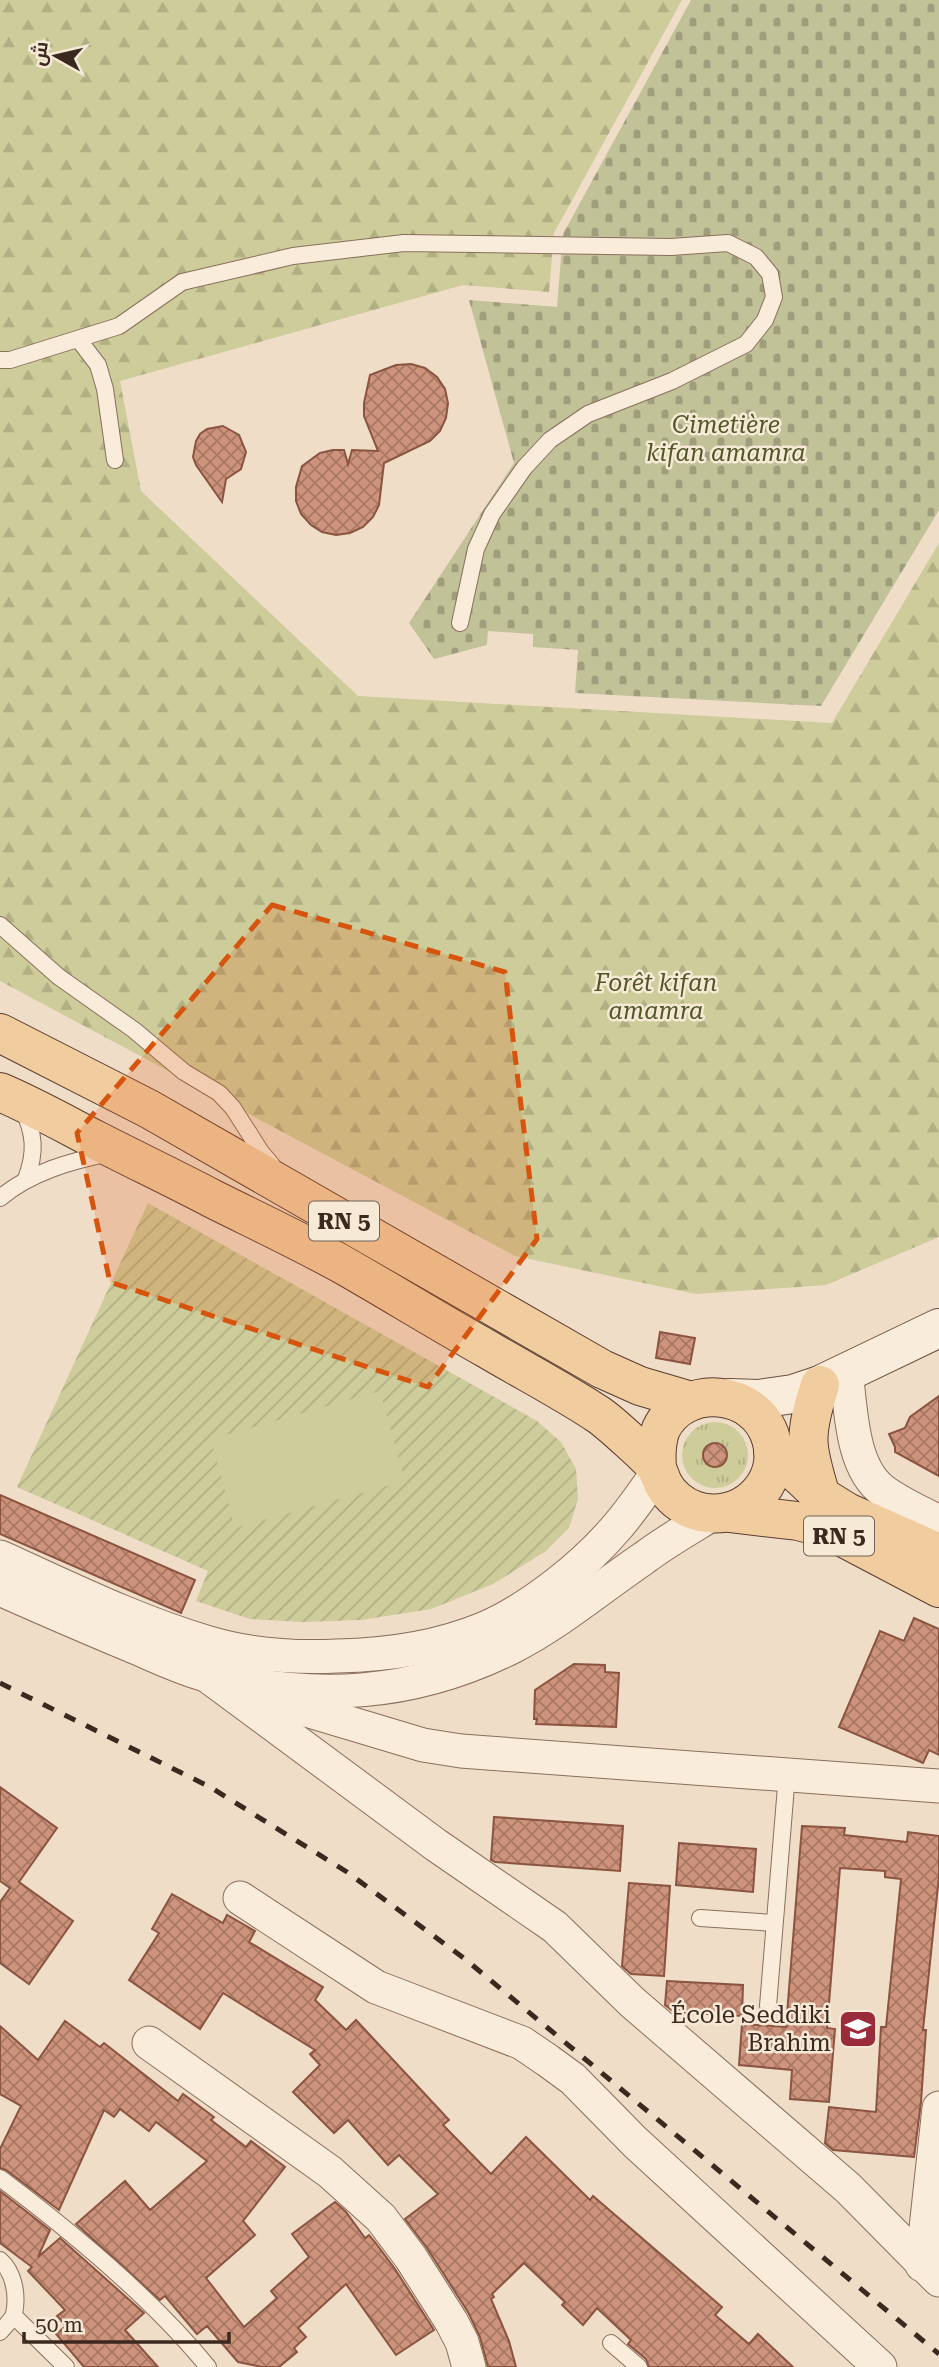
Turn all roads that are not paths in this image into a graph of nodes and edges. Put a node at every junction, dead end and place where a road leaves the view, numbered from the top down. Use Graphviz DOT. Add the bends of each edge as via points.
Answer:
graph roads {
  1 [pos="79,340"];
  2 [pos="0,360"];
  3 [pos="115,460"];
  4 [pos="460,622"];
  5 [pos="0,925"];
  6 [pos="0,1033"];
  7 [pos="7,1095"];
  8 [pos="119,1152"];
  9 [pos="26,1179"];
  10 [pos="299,1196"];
  11 [pos="0,1198"];
  12 [pos="939,1328"];
  13 [pos="833,1378"];
  14 [pos="730,1398"];
  15 [pos="691,1401"];
  16 [pos="772,1445"];
  17 [pos="658,1470"];
  18 [pos="821,1496"];
  19 [pos="720,1514"];
  20 [pos="939,1522"];
  21 [pos="939,1553"];
  22 [pos="0,1557"];
  23 [pos="939,1588"];
  24 [pos="0,1589"];
  25 [pos="205,1674"];
  26 [pos="330,1691"];
  27 [pos="388,1735"];
  28 [pos="786,1774"];
  29 [pos="939,1786"];
  30 [pos="240,1898"];
  31 [pos="701,1918"];
  32 [pos="774,1923"];
  33 [pos="768,2006"];
  34 [pos="149,2043"];
  35 [pos="939,2108"];
  36 [pos="937,2154"];
  37 [pos="0,2178"];
  38 [pos="0,2260"];
  39 [pos="931,2262"];
  40 [pos="14,2316"];
  41 [pos="0,2333"];
  42 [pos="611,2343"];
  43 [pos="66,2367"];
  44 [pos="208,2367"];
  45 [pos="470,2367"];
  46 [pos="639,2367"];
  47 [pos="880,2367"];
  1 -- 2 [label="lane"];
  1 -- 3 [label="lane" via="98,365"];
  1 -- 4 [label="lane" via="119,326 182,282 293,256 404,243 635,247 727,243 756,257 770,274 774,297 765,320 746,344 672,381 588,414 550,440 524,468 492,514 476,549"];
  5 -- 10 [label="lane" via="58,977 219,1093"];
  6 -- 10 [label="main road, RN 5" via="149,1110"];
  7 -- 8 [label="main road, RN 5"];
  7 -- 9 [label="lane" via="23,1109 33,1136"];
  8 -- 9 [label="lane" via="72,1162"];
  8 -- 17 [label="main road, RN 5" via="343,1265 602,1417"];
  9 -- 11 [label="lane"];
  10 -- 15 [label="main road, RN 5" via="602,1369"];
  12 -- 13 [label="street"];
  13 -- 14 [label="street" via="782,1396"];
  13 -- 16 [label="street" via="795,1403 782,1419"];
  13 -- 18 [label="main road" via="810,1417 807,1440"];
  13 -- 20 [label="street" via="864,1470 880,1489"];
  14 -- 15 [label="main road" via="710,1396"];
  14 -- 16 [label="main road" via="763,1421"];
  15 -- 17 [label="main road" via="674,1412 662,1429 656,1448"];
  16 -- 18 [label="main road, RN 5"];
  16 -- 19 [label="main road" via="770,1476 760,1493 747,1506"];
  17 -- 19 [label="main road" via="676,1500 692,1510"];
  17 -- 22 [label="street" via="617,1527 533,1601 483,1629 401,1651 309,1657 269,1655 208,1643"];
  18 -- 21 [label="main road, RN 5"];
  19 -- 23 [label="main road, RN 5" via="825,1528"];
  19 -- 26 [label="street" via="644,1557 513,1647 426,1680 381,1689"];
  24 -- 25 [label="street"];
  25 -- 26 [label="street" via="272,1688"];
  25 -- 27 [label="street" via="255,1695"];
  25 -- 39 [label="street" via="555,1927 632,2002"];
  26 -- 27 [label="street" via="349,1713"];
  27 -- 28 [label="street" via="461,1751"];
  28 -- 29 [label="street"];
  28 -- 32 [label="lane"];
  30 -- 47 [label="street" via="376,1987 522,2043 565,2073"];
  31 -- 32 [label="lane"];
  32 -- 33 [label="lane"];
  34 -- 45 [label="street" via="330,2172 381,2218 451,2321"];
  35 -- 36 [label="street"];
  36 -- 39 [label="street"];
  37 -- 44 [label="lane" via="52,2217 178,2331"];
  38 -- 40 [label="lane" via="14,2282"];
  40 -- 41 [label="lane"];
  40 -- 43 [label="lane"];
  42 -- 46 [label="lane"];
}
